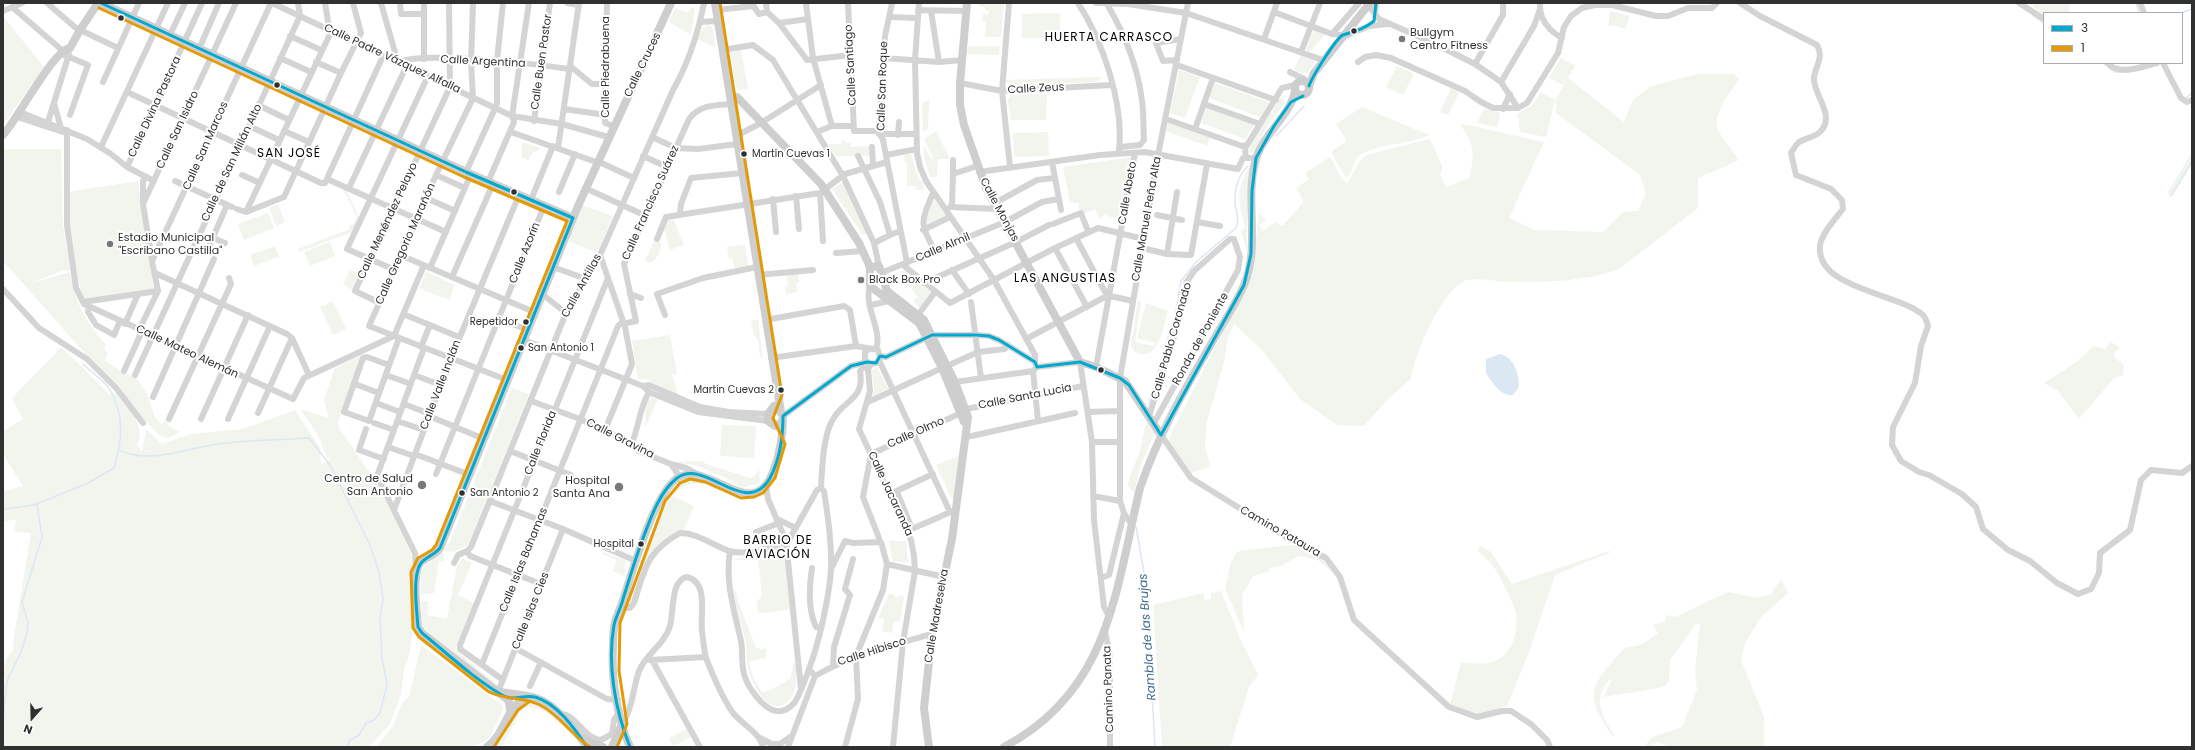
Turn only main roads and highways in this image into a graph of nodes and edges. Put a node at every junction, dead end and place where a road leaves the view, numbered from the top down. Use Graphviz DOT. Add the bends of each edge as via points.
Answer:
graph roads {
  1 [pos="98,3"];
  2 [pos="101,3"];
  3 [pos="672,3"];
  4 [pos="1369,4"];
  5 [pos="716,6"];
  6 [pos="967,7"];
  7 [pos="1299,85"];
  8 [pos="1303,96"];
  9 [pos="730,100"];
  10 [pos="1292,102"];
  11 [pos="3,135"];
  12 [pos="573,218"];
  13 [pos="870,267"];
  14 [pos="929,337"];
  15 [pos="944,367"];
  16 [pos="1120,378"];
  17 [pos="777,396"];
  18 [pos="964,411"];
  19 [pos="782,417"];
  20 [pos="770,418"];
  21 [pos="1152,420"];
  22 [pos="1168,421"];
  23 [pos="1161,435"];
  24 [pos="780,442"];
  25 [pos="501,694"];
  26 [pos="523,698"];
  27 [pos="510,710"];
  28 [pos="622,724"];
  29 [pos="579,735"];
  30 [pos="488,747"];
  31 [pos="588,747"];
  32 [pos="603,747"];
  33 [pos="610,747"];
  34 [pos="630,747"];
  35 [pos="929,747"];
  36 [pos="1004,747"];
  1 -- 11 [label="main road" via="65,52 52,62"];
  2 -- 12 [label="main road" via="354,121"];
  3 -- 12 [label="main road, Calle Cruces" via="613,126"];
  4 -- 7 [label="main road" via="1314,73"];
  5 -- 9 [label="main road"];
  6 -- 16 [label="main road, Calle Monjas" via="960,105 978,168 1080,362"];
  7 -- 8 [label="main road"];
  7 -- 8 [label="main road" via="1308,92"];
  7 -- 10 [label="main road"];
  8 -- 10 [label="main road"];
  9 -- 13 [label="main road" via="737,97 822,184 822,191 859,243"];
  9 -- 17 [label="main road"];
  10 -- 22 [label="main road" via="1274,126 1256,158 1252,191 1252,235 1244,285"];
  12 -- 25 [label="main road, Calle Cruces" via="440,548 418,566 416,573 418,627 422,633"];
  13 -- 14 [label="main road" via="870,286 919,323"];
  13 -- 14 [label="main road" via="880,269 887,291 924,320"];
  14 -- 15 [label="main road"];
  15 -- 18 [label="main road"];
  15 -- 18 [label="main road" via="955,382"];
  16 -- 21 [label="main road, Camino Pataura" via="1129,385"];
  17 -- 19 [label="main road"];
  17 -- 20 [label="main road"];
  18 -- 35 [label="main road, Calle Madreselva" via="967,437 932,634 924,708"];
  19 -- 20 [label="main road" via="777,410"];
  19 -- 20 [label="main road" via="778,425"];
  19 -- 24 [label="main road"];
  20 -- 24 [label="main road"];
  21 -- 22 [label="main road" via="1162,424"];
  21 -- 23 [label="main road, Camino Pataura"];
  22 -- 23 [label="main road"];
  23 -- 36 [label="main road" via="1142,481 1106,631 1083,674 1058,706"];
  24 -- 28 [label="main road" via="776,462 766,486 752,493 743,493 697,474 680,477 670,485 661,498 615,622 613,648"];
  25 -- 26 [label="main road"];
  25 -- 27 [label="main road" via="509,702"];
  26 -- 27 [label="main road"];
  26 -- 29 [label="main road" via="544,701"];
  27 -- 30 [label="main road" via="499,735"];
  28 -- 33 [label="main road"];
  28 -- 34 [label="main road"];
  29 -- 31 [label="main road"];
  29 -- 32 [label="main road" via="591,744"];
}
